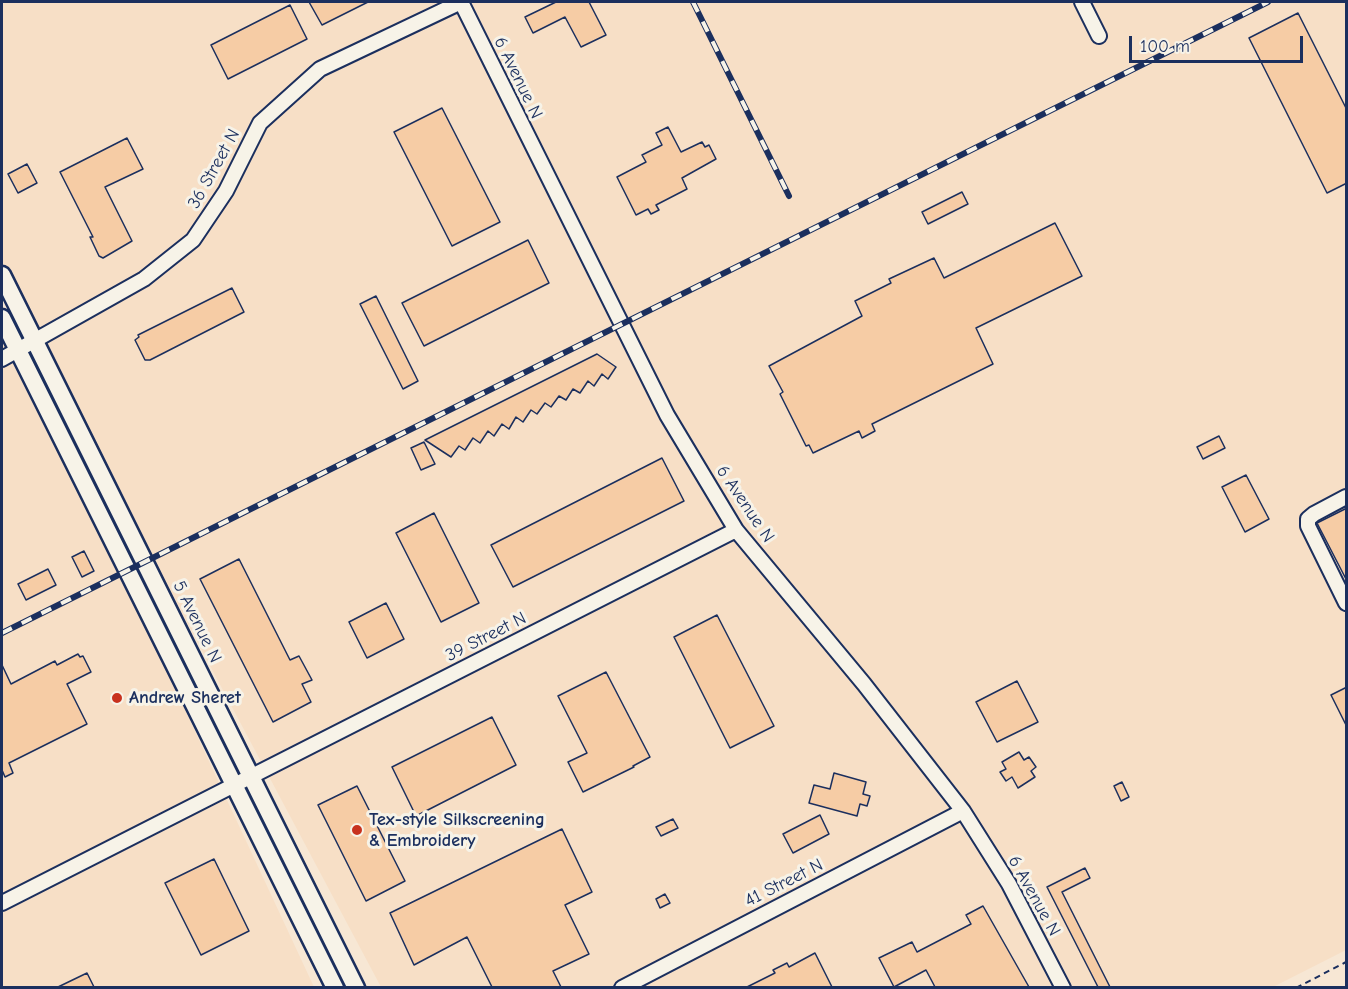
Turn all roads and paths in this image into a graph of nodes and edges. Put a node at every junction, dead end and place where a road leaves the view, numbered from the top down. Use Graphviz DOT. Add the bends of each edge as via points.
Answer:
graph roads {
  1 [pos="461,2"];
  2 [pos="1083,2"];
  3 [pos="1100,36"];
  4 [pos="2,275"];
  5 [pos="2,318"];
  6 [pos="35,341"];
  7 [pos="18,351"];
  8 [pos="2,359"];
  9 [pos="1347,497"];
  10 [pos="736,530"];
  11 [pos="1347,603"];
  12 [pos="251,776"];
  13 [pos="233,785"];
  14 [pos="963,811"];
  15 [pos="2,903"];
  16 [pos="1347,962"];
  17 [pos="335,987"];
  18 [pos="356,987"];
  19 [pos="622,987"];
  20 [pos="1063,987"];
  21 [pos="1296,987"];
  1 -- 6 [label="street, 36 Street N" via="320,69 260,123 226,191 193,240 144,279"];
  1 -- 10 [label="street, 6 Avenue N" via="667,415"];
  2 -- 3 [label="street"];
  4 -- 6 [label="main road, 5 Avenue N"];
  5 -- 7 [label="main road"];
  6 -- 7 [label="street, 36 Street N"];
  6 -- 12 [label="main road, 5 Avenue N"];
  7 -- 8 [label="street, 36 Street N"];
  7 -- 13 [label="main road"];
  9 -- 11 [label="street" via="1308,519"];
  10 -- 12 [label="street, 39 Street N"];
  10 -- 14 [label="street, 6 Avenue N"];
  12 -- 13 [label="street, 39 Street N"];
  12 -- 18 [label="main road, 5 Avenue N"];
  13 -- 15 [label="street"];
  13 -- 17 [label="main road"];
  14 -- 19 [label="street, 41 Street N"];
  14 -- 20 [label="street, 6 Avenue N" via="1009,884"];
  16 -- 21 [label="path"];
}
